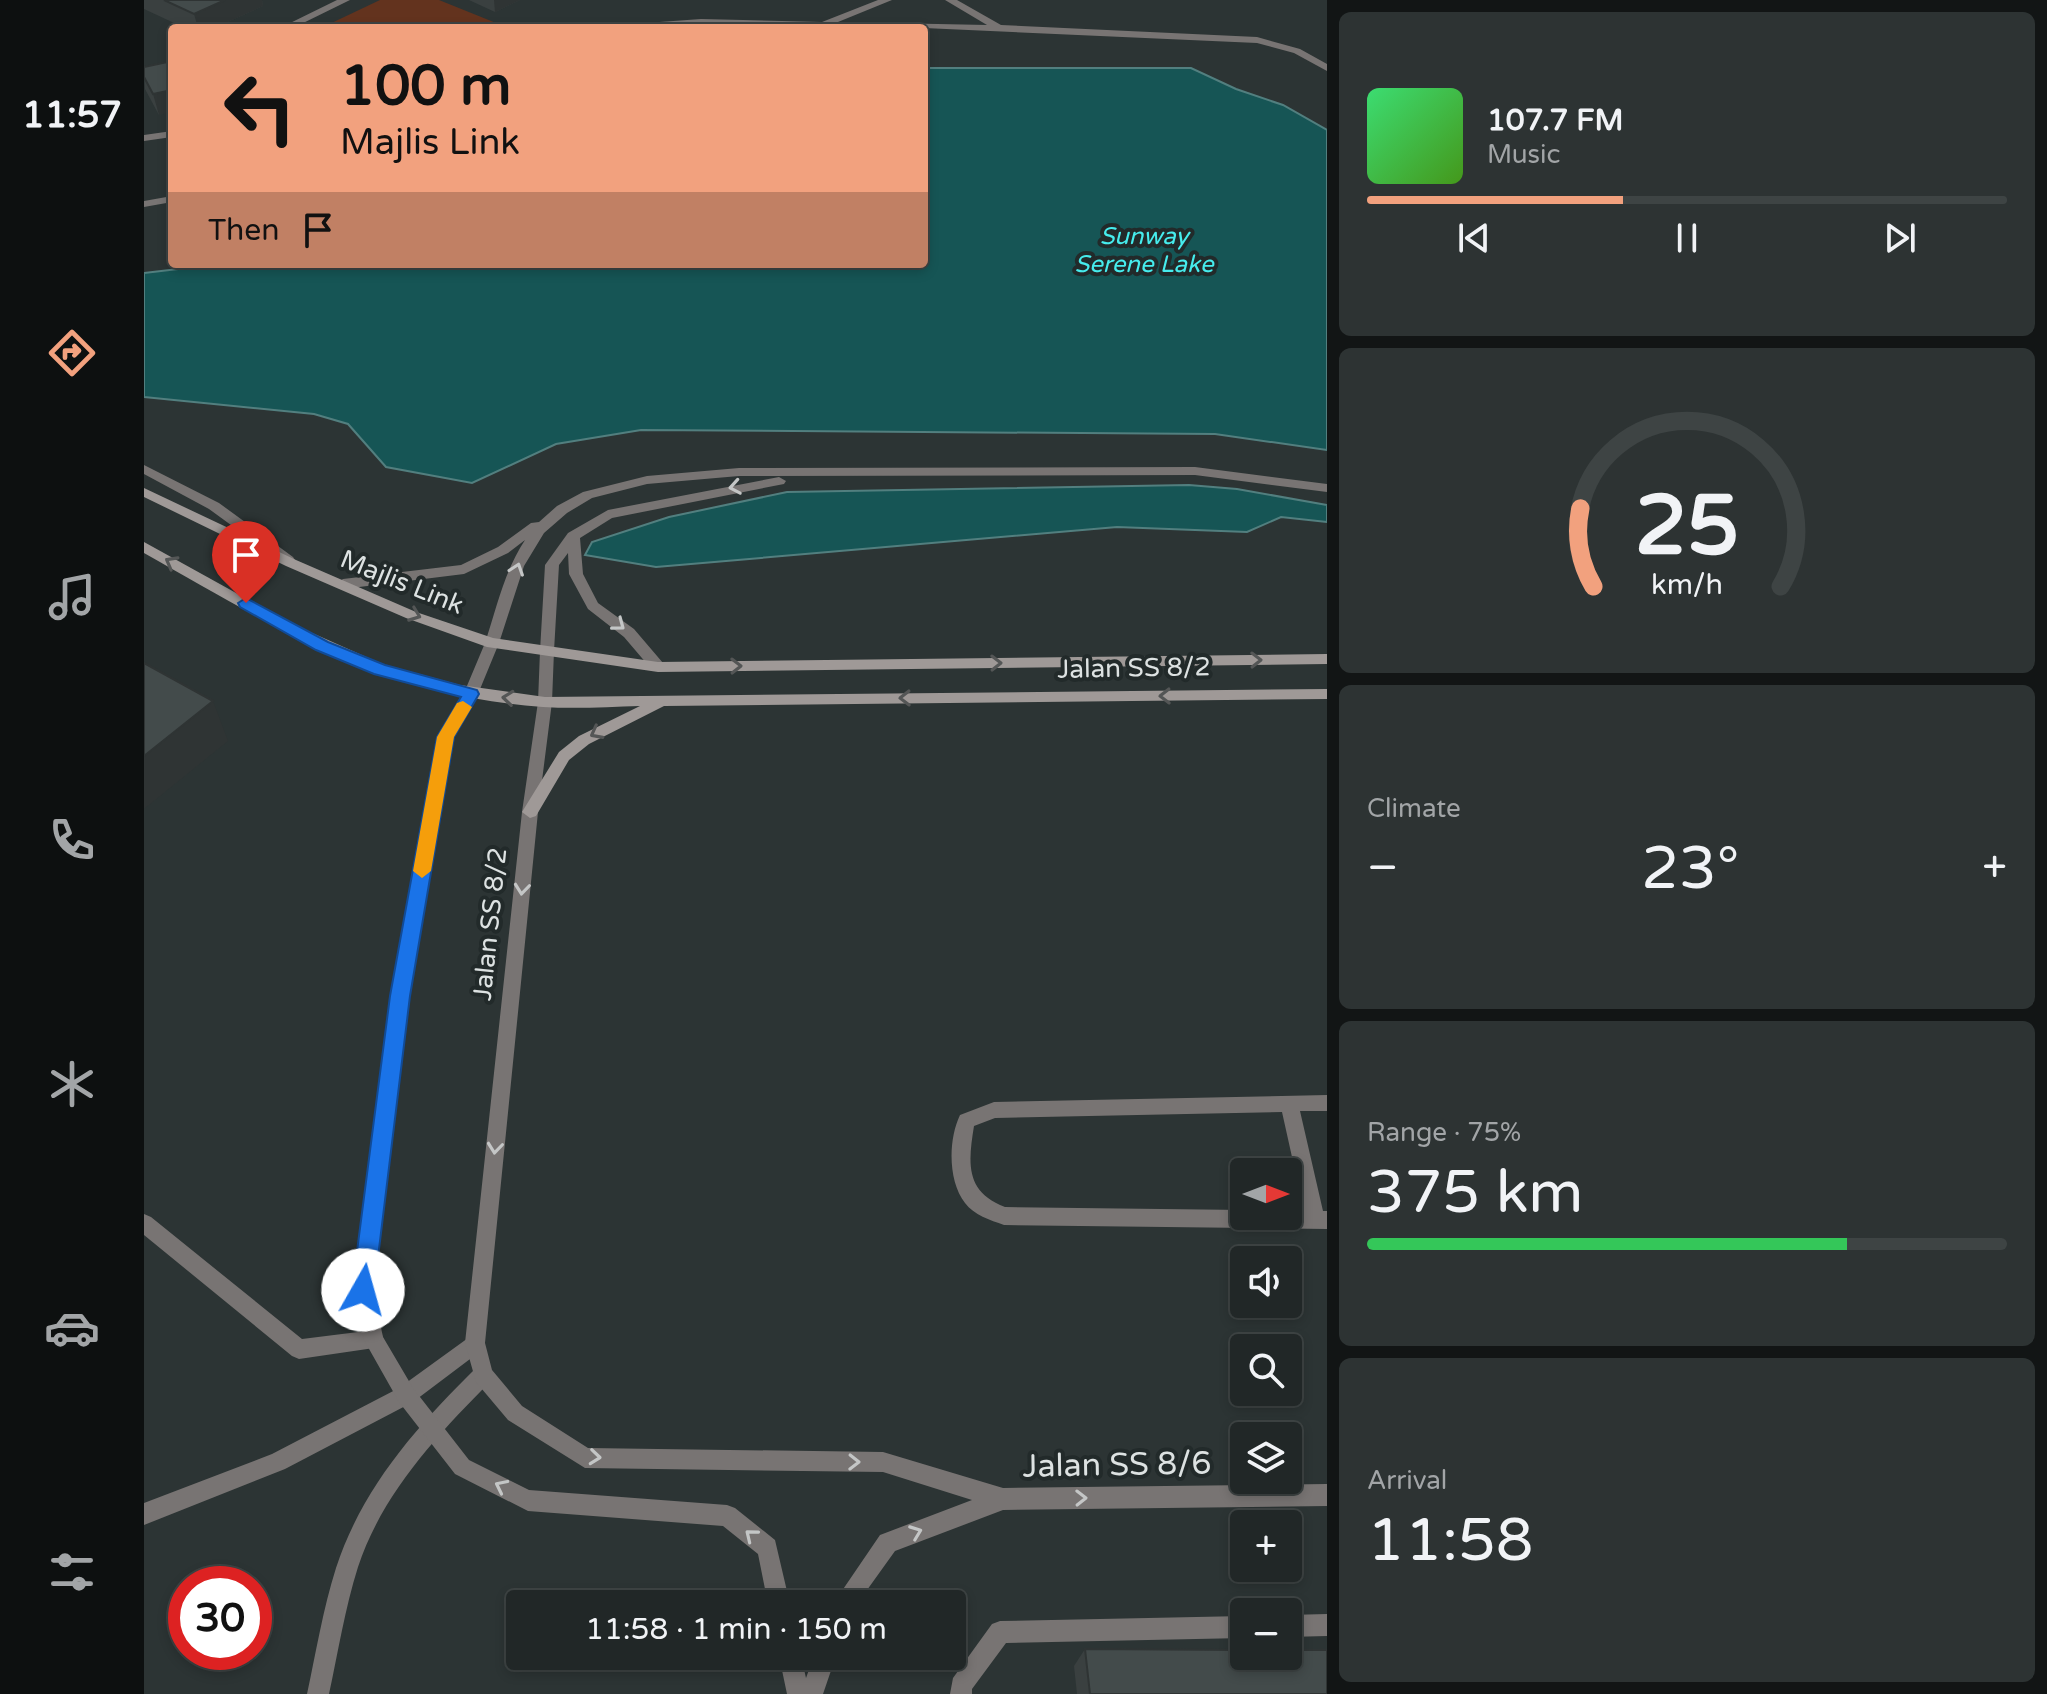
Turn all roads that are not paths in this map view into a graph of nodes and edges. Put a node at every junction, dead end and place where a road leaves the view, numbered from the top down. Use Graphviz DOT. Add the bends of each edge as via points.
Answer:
graph roads {
  1 [pos="345,0"];
  2 [pos="887,0"];
  3 [pos="950,0"];
  4 [pos="294,24"];
  5 [pos="673,24"];
  6 [pos="747,24"];
  7 [pos="825,24"];
  8 [pos="928,28"];
  9 [pos="998,28"];
  10 [pos="1327,68"];
  11 [pos="168,135"];
  12 [pos="144,138"];
  13 [pos="168,200"];
  14 [pos="144,204"];
  15 [pos="144,469"];
  16 [pos="840,473"];
  17 [pos="1327,488"];
  18 [pos="144,492"];
  19 [pos="549,517"];
  20 [pos="573,536"];
  21 [pos="144,547"];
  22 [pos="291,563"];
  23 [pos="343,584"];
  24 [pos="492,643"];
  25 [pos="547,651"];
  26 [pos="1327,659"];
  27 [pos="658,667"];
  28 [pos="471,694"];
  29 [pos="1327,694"];
  30 [pos="666,700"];
  31 [pos="545,702"];
  32 [pos="530,812"];
  33 [pos="1327,1103"];
  34 [pos="1289,1104"];
  35 [pos="1321,1220"];
  36 [pos="144,1223"];
  37 [pos="374,1340"];
  38 [pos="475,1343"];
  39 [pos="483,1375"];
  40 [pos="406,1395"];
  41 [pos="429,1428"];
  42 [pos="1327,1495"];
  43 [pos="1003,1499"];
  44 [pos="144,1514"];
  45 [pos="776,1590"];
  46 [pos="854,1590"];
  47 [pos="1327,1625"];
  48 [pos="1302,1626"];
  49 [pos="1230,1627"];
  50 [pos="793,1670"];
  51 [pos="820,1670"];
  52 [pos="318,1694"];
  53 [pos="798,1694"];
  54 [pos="812,1694"];
  55 [pos="961,1694"];
  1 -- 4 [label="street"];
  2 -- 7 [label="street"];
  3 -- 9 [label="street"];
  5 -- 6 [label="street"];
  8 -- 9 [label="street"];
  9 -- 10 [label="street" via="1257,40 1297,51"];
  11 -- 12 [label="street"];
  13 -- 14 [label="street"];
  15 -- 22 [label="street" via="214,506"];
  16 -- 17 [label="street" via="1195,471"];
  16 -- 19 [label="street" via="665,478 596,489"];
  16 -- 20 [label="street, one-way" via="742,486 608,514"];
  18 -- 22 [label="main road, Majlis Link"];
  19 -- 23 [label="street" via="503,550 464,569"];
  24 -- 19 [label="street, one-way" via="522,555"];
  20 -- 25 [label="street" via="552,565"];
  20 -- 27 [label="street, one-way" via="576,574 593,606 629,633"];
  28 -- 21 [label="main road, one-way" via="380,669 322,646"];
  22 -- 23 [label="main road, Majlis Link"];
  23 -- 24 [label="main road, Majlis Link, one-way"];
  24 -- 25 [label="main road, Majlis Link"];
  24 -- 28 [label="street"];
  25 -- 27 [label="main road, Majlis Link"];
  25 -- 31 [label="street"];
  27 -- 26 [label="main road, Jalan SS 8/2, one-way"];
  31 -- 28 [label="main road, one-way"];
  28 -- 37 [label="street" via="445,737 400,996 363,1290"];
  29 -- 30 [label="main road, Jalan SS 8/2, one-way"];
  30 -- 31 [label="main road, Jalan SS 8/2"];
  30 -- 32 [label="main road, one-way" via="584,740 564,756"];
  31 -- 32 [label="street, Jalan SS 8/2"];
  32 -- 38 [label="street, Jalan SS 8/2, one-way"];
  33 -- 34 [label="street"];
  34 -- 35 [label="street"];
  34 -- 35 [label="street" via="994,1110 966,1121 961,1147 964,1180 977,1204 1004,1216"];
  36 -- 37 [label="street" via="299,1349"];
  37 -- 40 [label="street"];
  38 -- 39 [label="street, Jalan SS 8/2"];
  38 -- 40 [label="street"];
  39 -- 41 [label="street"];
  39 -- 43 [label="street, Jalan SS 8/2, one-way" via="515,1413 585,1458 883,1462"];
  40 -- 41 [label="street"];
  40 -- 44 [label="street" via="278,1462"];
  45 -- 41 [label="street, one-way" via="767,1548 727,1516 528,1500 462,1467"];
  41 -- 52 [label="street" via="374,1504 351,1554"];
  43 -- 42 [label="street, Jalan SS 8/6, one-way"];
  46 -- 43 [label="street, one-way" via="888,1543"];
  47 -- 48 [label="street"];
  49 -- 55 [label="street" via="1000,1632 961,1686"];
  50 -- 53 [label="street"];
  51 -- 54 [label="street"];
}
